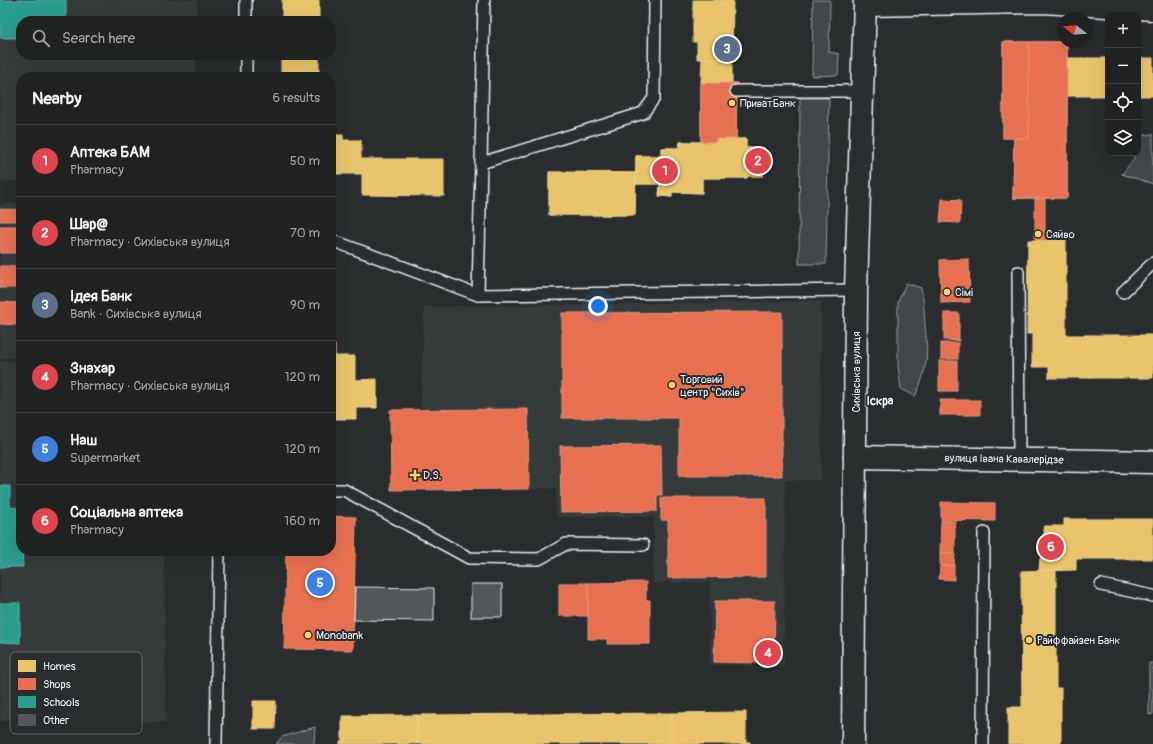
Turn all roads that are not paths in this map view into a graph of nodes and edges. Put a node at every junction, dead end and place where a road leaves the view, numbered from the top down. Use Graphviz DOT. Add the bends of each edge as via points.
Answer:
graph roads {
  1 [pos="246,0"];
  2 [pos="484,0"];
  3 [pos="655,0"];
  4 [pos="956,1"];
  5 [pos="1044,1"];
  6 [pos="865,2"];
  7 [pos="1153,9"];
  8 [pos="246,16"];
  9 [pos="246,60"];
  10 [pos="246,72"];
  11 [pos="736,91"];
  12 [pos="862,91"];
  13 [pos="481,163"];
  14 [pos="336,242"];
  15 [pos="1153,263"];
  16 [pos="1018,272"];
  17 [pos="856,290"];
  18 [pos="1123,292"];
  19 [pos="478,295"];
  20 [pos="855,457"];
  21 [pos="1019,460"];
  22 [pos="1153,462"];
  23 [pos="336,490"];
  24 [pos="984,533"];
  25 [pos="643,545"];
  26 [pos="219,556"];
  27 [pos="1101,585"];
  28 [pos="1153,596"];
  29 [pos="216,744"];
  30 [pos="853,744"];
  31 [pos="983,744"];
  1 -- 8 [label="lane"];
  2 -- 13 [label="lane"];
  3 -- 13 [label="lane" via="654,98 643,113"];
  4 -- 5 [label="main road"];
  4 -- 6 [label="main road"];
  5 -- 7 [label="main road"];
  6 -- 12 [label="main road, Сихівська вулиця"];
  9 -- 10 [label="lane"];
  11 -- 12 [label="lane"];
  12 -- 17 [label="main road, Сихівська вулиця"];
  13 -- 19 [label="lane"];
  14 -- 19 [label="lane"];
  15 -- 18 [label="lane"];
  16 -- 21 [label="lane"];
  17 -- 19 [label="lane"];
  17 -- 20 [label="main road, Сихівська вулиця"];
  20 -- 21 [label="main road, вулиця Івана Кавалерідзе"];
  20 -- 30 [label="main road, Сихівська вулиця"];
  21 -- 22 [label="main road, вулиця Івана Кавалерідзе"];
  23 -- 25 [label="lane" via="344,490 469,558 539,559 566,544"];
  24 -- 31 [label="lane"];
  26 -- 29 [label="lane"];
  27 -- 28 [label="lane"];
}
